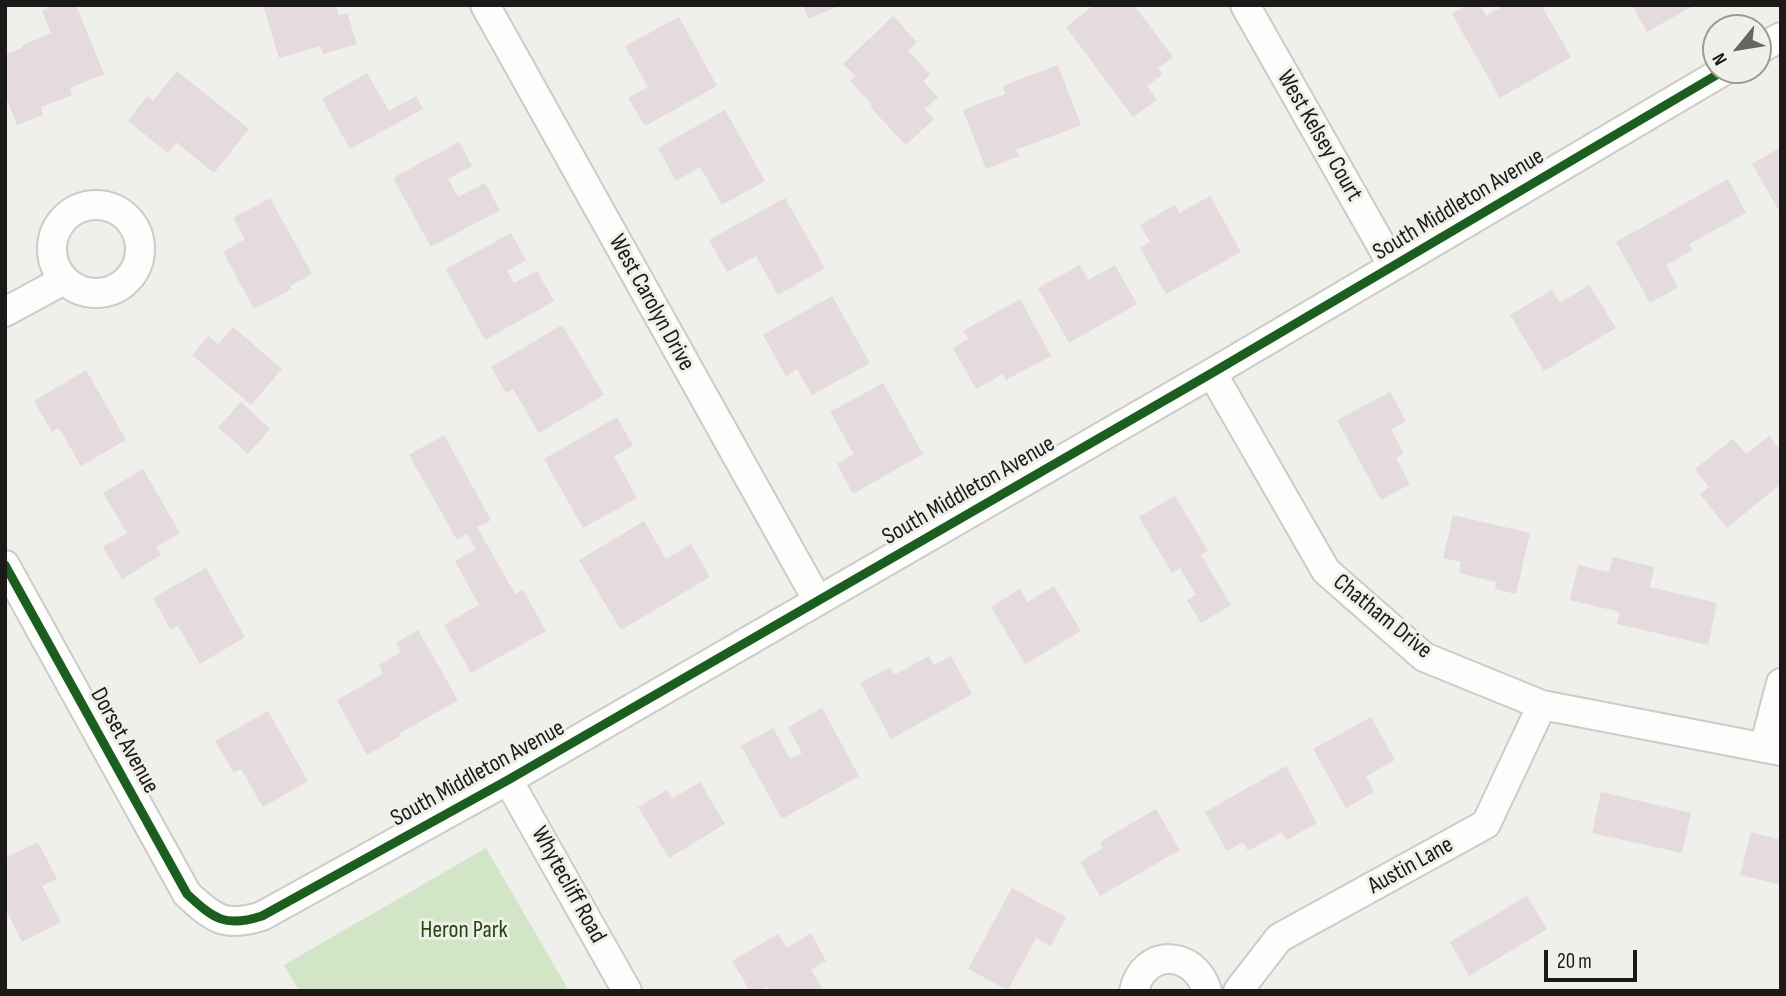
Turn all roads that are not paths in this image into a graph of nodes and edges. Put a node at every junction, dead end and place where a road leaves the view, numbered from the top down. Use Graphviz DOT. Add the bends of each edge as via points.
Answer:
graph roads {
  1 [pos="485,5"];
  2 [pos="1245,5"];
  3 [pos="1702,84"];
  4 [pos="1393,266"];
  5 [pos="64,280"];
  6 [pos="5,312"];
  7 [pos="1212,373"];
  8 [pos="5,565"];
  9 [pos="818,601"];
  10 [pos="1781,683"];
  11 [pos="1542,705"];
  12 [pos="1772,750"];
  13 [pos="508,780"];
  14 [pos="223,921"];
  15 [pos="627,991"];
  16 [pos="1134,991"];
  17 [pos="1207,991"];
  18 [pos="1238,991"];
  1 -- 9 [label="street, West Carolyn Drive"];
  2 -- 4 [label="street, West Kelsey Court"];
  3 -- 4 [label="street, South Middleton Avenue"];
  4 -- 7 [label="street, South Middleton Avenue"];
  5 -- 6 [label="street"];
  7 -- 9 [label="street, South Middleton Avenue"];
  7 -- 11 [label="street, Chatham Drive" via="1326,571 1424,657"];
  8 -- 14 [label="street, Dorset Avenue" via="187,894"];
  9 -- 13 [label="street, South Middleton Avenue"];
  10 -- 12 [label="street"];
  11 -- 12 [label="street, Chatham Drive"];
  11 -- 18 [label="street, Austin Lane" via="1486,824 1279,938"];
  13 -- 14 [label="street, South Middleton Avenue" via="262,916 243,922"];
  13 -- 15 [label="street, Whytecliff Road"];
  16 -- 17 [label="street" via="1140,974 1163,959 1191,965"];
}
